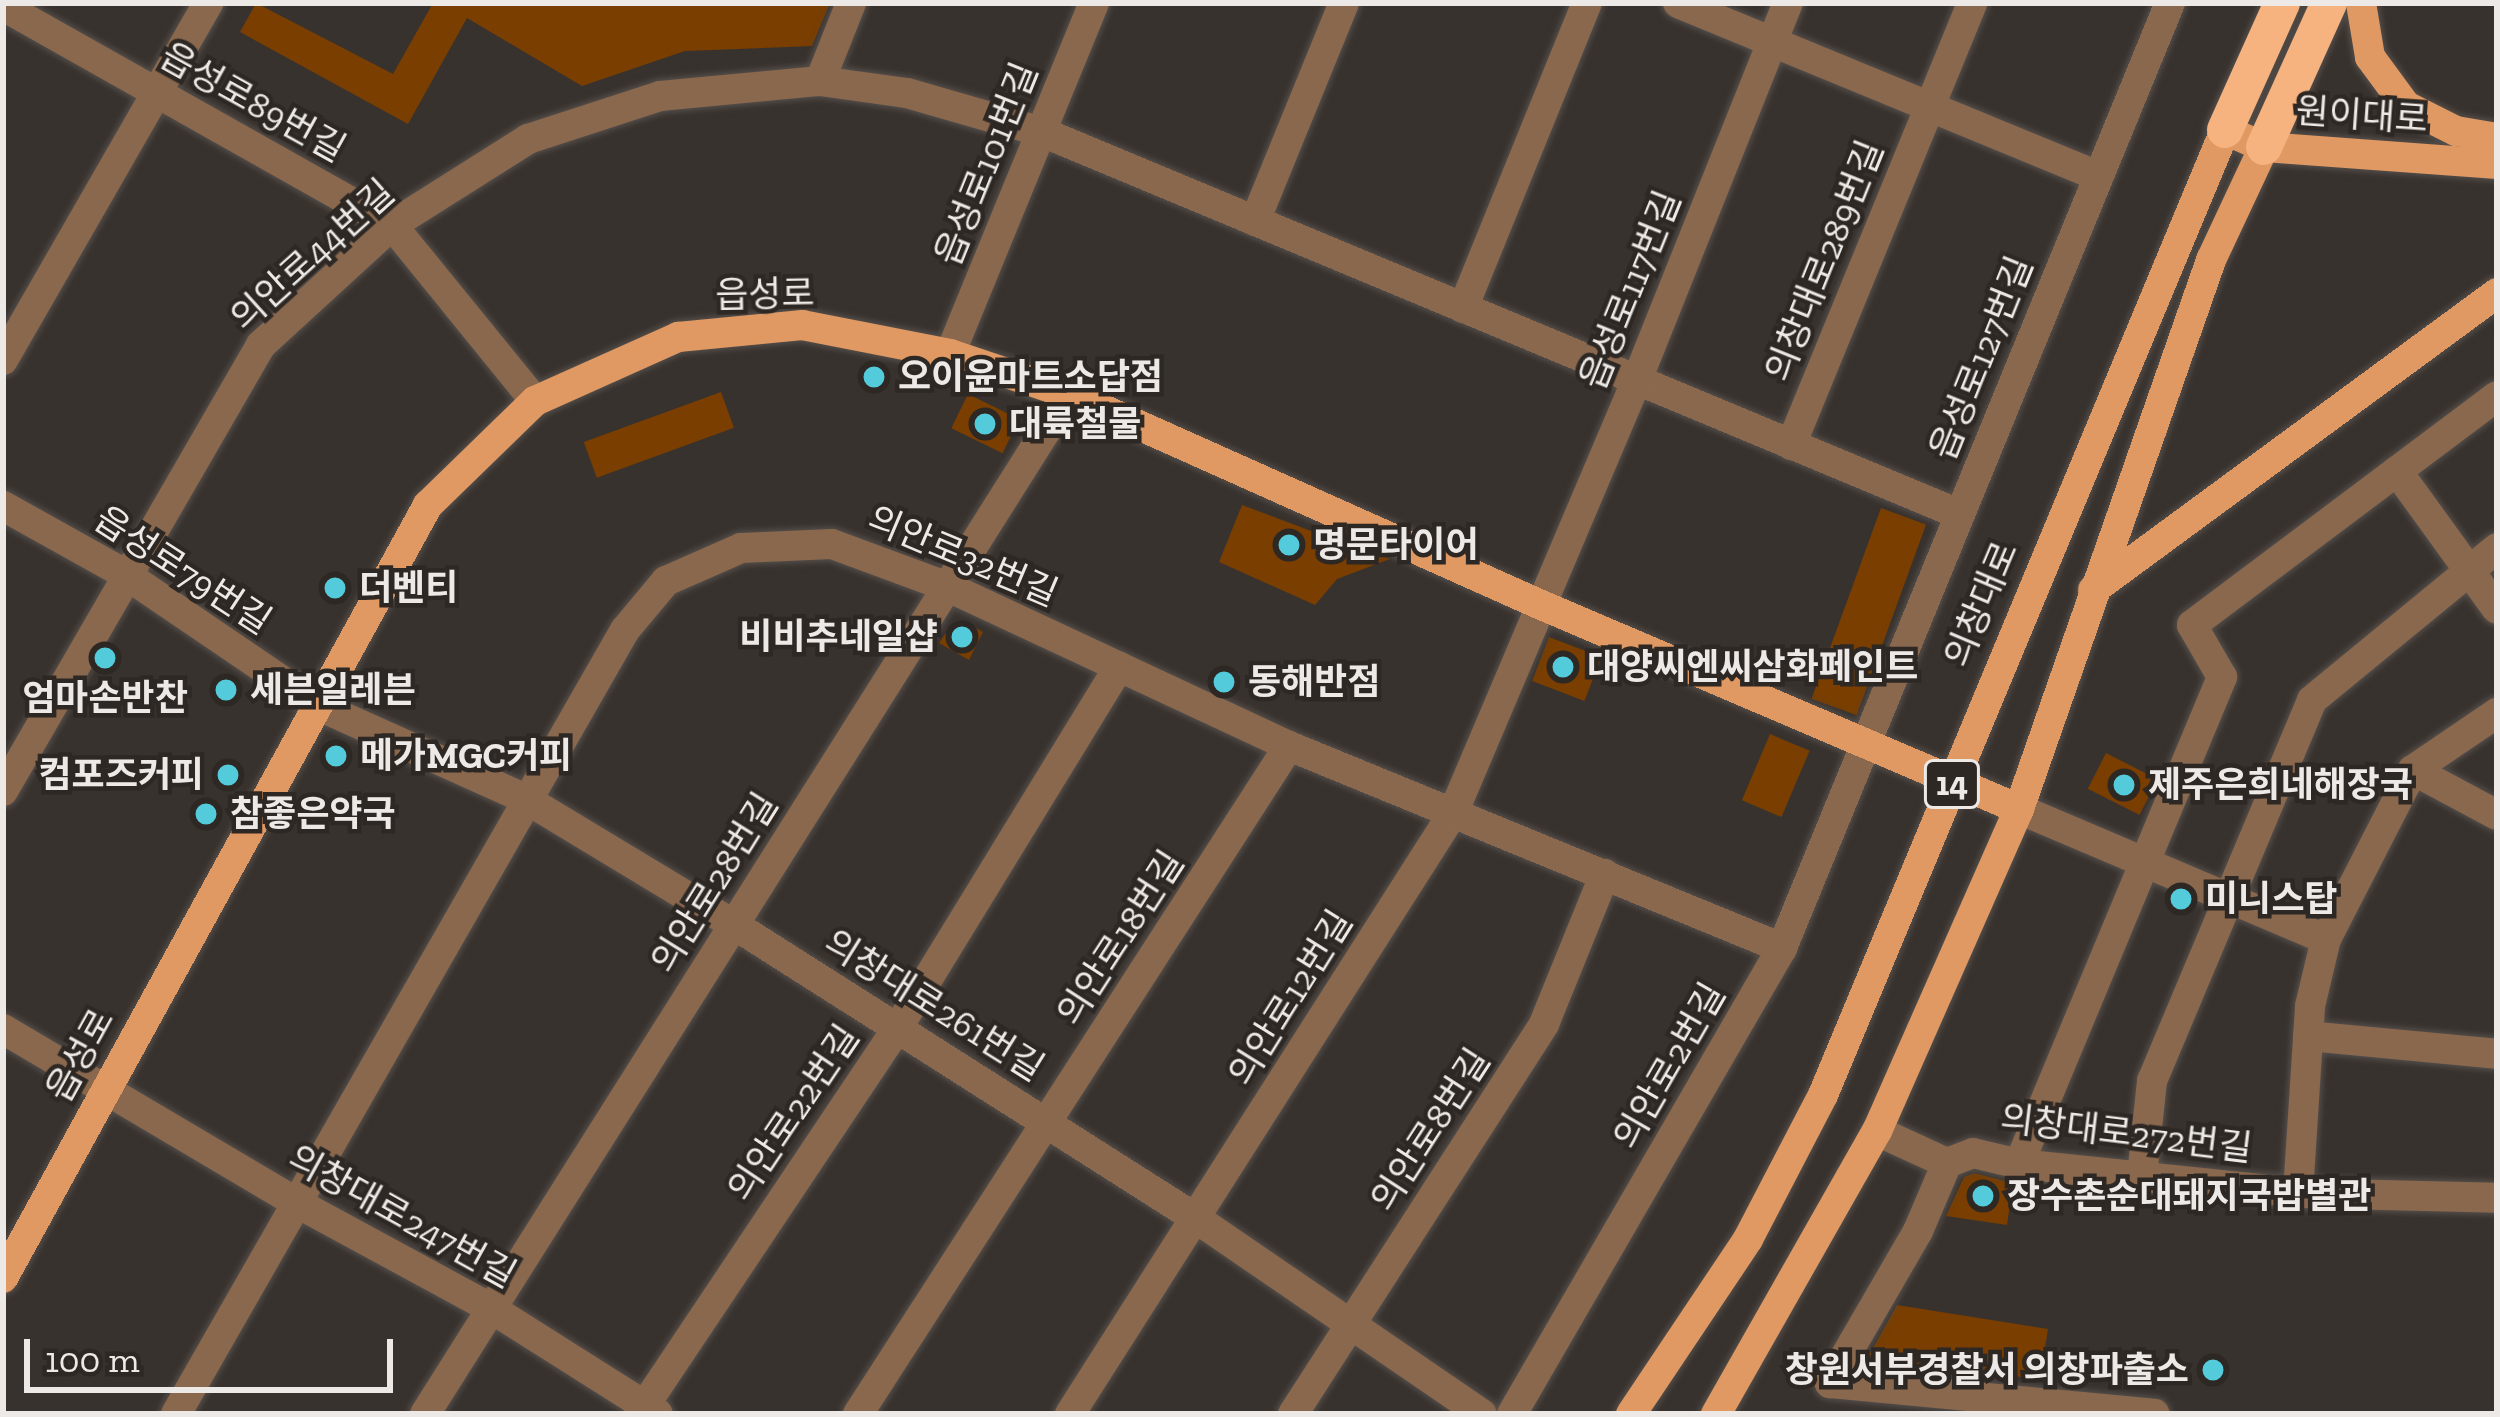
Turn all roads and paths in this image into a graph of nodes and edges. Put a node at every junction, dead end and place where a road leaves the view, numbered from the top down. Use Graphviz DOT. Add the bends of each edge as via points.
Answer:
graph roads {
  1 [pos="208,3"];
  2 [pos="851,3"];
  3 [pos="1094,3"];
  4 [pos="1344,3"];
  5 [pos="1587,3"];
  6 [pos="1678,3"];
  7 [pos="1788,3"];
  8 [pos="1972,3"];
  9 [pos="2170,3"];
  10 [pos="2282,3"];
  11 [pos="2329,3"];
  12 [pos="2361,3"];
  13 [pos="3,6"];
  14 [pos="1772,42"];
  15 [pos="820,81"];
  16 [pos="159,94"];
  17 [pos="1929,106"];
  18 [pos="2225,130"];
  19 [pos="1042,132"];
  20 [pos="2497,138"];
  21 [pos="2264,147"];
  22 [pos="2497,164"];
  23 [pos="2098,176"];
  24 [pos="1255,221"];
  25 [pos="392,225"];
  26 [pos="2497,293"];
  27 [pos="1463,308"];
  28 [pos="950,354"];
  29 [pos="3,360"];
  30 [pos="1637,380"];
  31 [pos="1069,394"];
  32 [pos="2497,396"];
  33 [pos="535,401"];
  34 [pos="1791,445"];
  35 [pos="2397,471"];
  36 [pos="3,506"];
  37 [pos="1959,514"];
  38 [pos="2497,548"];
  39 [pos="2469,570"];
  40 [pos="125,574"];
  41 [pos="948,587"];
  42 [pos="2093,590"];
  43 [pos="1539,604"];
  44 [pos="2497,609"];
  45 [pos="1119,667"];
  46 [pos="319,706"];
  47 [pos="2497,713"];
  48 [pos="1865,743"];
  49 [pos="1289,746"];
  50 [pos="2413,770"];
  51 [pos="1954,780"];
  52 [pos="3,791"];
  53 [pos="524,799"];
  54 [pos="2019,809"];
  55 [pos="1453,813"];
  56 [pos="2497,815"];
  57 [pos="2146,863"];
  58 [pos="1605,874"];
  59 [pos="2227,897"];
  60 [pos="733,924"];
  61 [pos="2326,939"];
  62 [pos="1782,948"];
  63 [pos="897,1028"];
  64 [pos="3,1029"];
  65 [pos="2308,1036"];
  66 [pos="2497,1054"];
  67 [pos="105,1089"];
  68 [pos="1048,1123"];
  69 [pos="1877,1131"];
  70 [pos="1947,1163"];
  71 [pos="2019,1164"];
  72 [pos="2142,1177"];
  73 [pos="2298,1192"];
  74 [pos="2497,1198"];
  75 [pos="299,1204"];
  76 [pos="1197,1219"];
  77 [pos="3,1278"];
  78 [pos="492,1309"];
  79 [pos="1352,1323"];
  80 [pos="647,1411"];
  81 [pos="2100,1411"];
  82 [pos="176,1414"];
  83 [pos="425,1414"];
  84 [pos="858,1414"];
  85 [pos="1070,1414"];
  86 [pos="1293,1414"];
  87 [pos="1482,1414"];
  88 [pos="1512,1414"];
  89 [pos="1631,1414"];
  90 [pos="1717,1414"];
  91 [pos="2155,1414"];
  1 -- 16 [label="street"];
  2 -- 15 [label="street"];
  3 -- 19 [label="street, 읍성로101번길"];
  4 -- 24 [label="street"];
  5 -- 27 [label="street"];
  6 -- 14 [label="street"];
  7 -- 14 [label="street, 읍성로117번길"];
  8 -- 17 [label="street, 의창대로289번길"];
  9 -- 23 [label="street, 읍성로127번길"];
  10 -- 18 [label="highway, 의창대로 / 14"];
  11 -- 21 [label="highway, 14"];
  12 -- 20 [label="main road" via="2370,57 2406,106 2456,131"];
  13 -- 16 [label="street, 읍성로89번길"];
  14 -- 17 [label="street"];
  14 -- 30 [label="street, 읍성로117번길"];
  15 -- 19 [label="street, 의안로44번길" via="907,93"];
  15 -- 25 [label="street, 의안로44번길" via="660,96 528,139"];
  16 -- 25 [label="street, 읍성로89번길"];
  16 -- 29 [label="street"];
  17 -- 23 [label="street"];
  17 -- 34 [label="street, 의창대로289번길"];
  18 -- 21 [label="main road, 원이대로"];
  18 -- 51 [label="main road, 의창대로 / 14"];
  19 -- 24 [label="street, 의창대로289번길"];
  19 -- 28 [label="street, 읍성로101번길"];
  21 -- 22 [label="main road, 원이대로"];
  21 -- 42 [label="main road, 14" via="2211,260"];
  23 -- 37 [label="street, 읍성로127번길"];
  24 -- 27 [label="street, 의창대로289번길"];
  25 -- 33 [label="street, 읍성로89번길"];
  25 -- 40 [label="street, 의안로44번길" via="261,345"];
  26 -- 42 [label="main road"];
  27 -- 30 [label="street, 의창대로289번길"];
  28 -- 31 [label="main road, 읍성로"];
  28 -- 33 [label="main road, 읍성로" via="802,326 678,337"];
  30 -- 34 [label="street, 의창대로289번길"];
  30 -- 43 [label="street, 읍성로117번길"];
  31 -- 41 [label="street, 의안로28번길"];
  31 -- 43 [label="main road, 읍성로"];
  32 -- 35 [label="street"];
  33 -- 46 [label="main road, 읍성로" via="428,505"];
  34 -- 37 [label="street, 의창대로289번길"];
  35 -- 39 [label="street"];
  35 -- 57 [label="street" via="2192,625 2222,677"];
  36 -- 40 [label="street, 읍성로79번길"];
  37 -- 48 [label="street, 읍성로127번길"];
  38 -- 39 [label="street"];
  39 -- 44 [label="street"];
  39 -- 59 [label="street" via="2312,700"];
  40 -- 46 [label="street, 읍성로79번길"];
  40 -- 52 [label="street, 의안로44번길"];
  41 -- 45 [label="street, 의안로32번길"];
  41 -- 53 [label="street, 의안로32번길" via="832,544 741,548 666,581 625,630"];
  41 -- 60 [label="street, 의안로28번길"];
  42 -- 54 [label="main road, 14"];
  43 -- 48 [label="main road, 읍성로"];
  43 -- 55 [label="street, 의안로12번길"];
  45 -- 49 [label="street, 의안로32번길"];
  45 -- 63 [label="street, 의안로22번길"];
  46 -- 53 [label="street, 의창대로261번길"];
  46 -- 67 [label="main road, 읍성로"];
  47 -- 50 [label="street"];
  48 -- 51 [label="main road, 읍성로"];
  48 -- 62 [label="street, 의안로2번길"];
  49 -- 55 [label="street, 의안로32번길"];
  49 -- 68 [label="street, 의안로18번길"];
  50 -- 56 [label="street"];
  50 -- 61 [label="street"];
  51 -- 54 [label="main road, 읍성로"];
  51 -- 89 [label="main road, 의창대로 / 14" via="1822,1095 1748,1239"];
  53 -- 60 [label="street, 의창대로261번길"];
  53 -- 75 [label="street, 의안로32번길"];
  54 -- 57 [label="street"];
  54 -- 69 [label="main road, 14"];
  55 -- 58 [label="street, 의안로32번길"];
  55 -- 76 [label="street, 의안로12번길"];
  57 -- 59 [label="street"];
  57 -- 71 [label="street"];
  58 -- 62 [label="street, 의안로32번길"];
  58 -- 79 [label="street, 의안로8번길" via="1544,1024"];
  59 -- 61 [label="street"];
  59 -- 72 [label="street" via="2152,1081"];
  60 -- 63 [label="street, 의창대로261번길"];
  60 -- 78 [label="street, 의안로28번길"];
  61 -- 65 [label="street"];
  62 -- 88 [label="street, 의안로2번길"];
  63 -- 68 [label="street, 의창대로261번길"];
  63 -- 80 [label="street, 의안로22번길"];
  64 -- 67 [label="street, 의창대로247번길"];
  65 -- 66 [label="street"];
  65 -- 73 [label="street"];
  67 -- 75 [label="street, 의창대로247번길"];
  67 -- 77 [label="main road, 읍성로"];
  68 -- 76 [label="street, 의창대로261번길"];
  68 -- 84 [label="street, 의안로18번길"];
  69 -- 70 [label="street"];
  69 -- 90 [label="main road, 14"];
  70 -- 71 [label="street, 의창대로272번길" via="1973,1154"];
  70 -- 81 [label="street" via="1918,1231 1830,1383"];
  71 -- 72 [label="street, 의창대로272번길"];
  72 -- 73 [label="street, 의창대로272번길"];
  73 -- 74 [label="street, 의창대로272번길"];
  75 -- 78 [label="street, 의창대로247번길"];
  75 -- 82 [label="street, 의안로32번길"];
  76 -- 79 [label="street, 의창대로261번길"];
  76 -- 85 [label="street, 의안로12번길"];
  78 -- 80 [label="street, 의창대로247번길"];
  78 -- 83 [label="street, 의안로28번길"];
  79 -- 86 [label="street, 의안로8번길"];
  79 -- 87 [label="street, 의창대로261번길"];
  81 -- 91 [label="street"];
}
